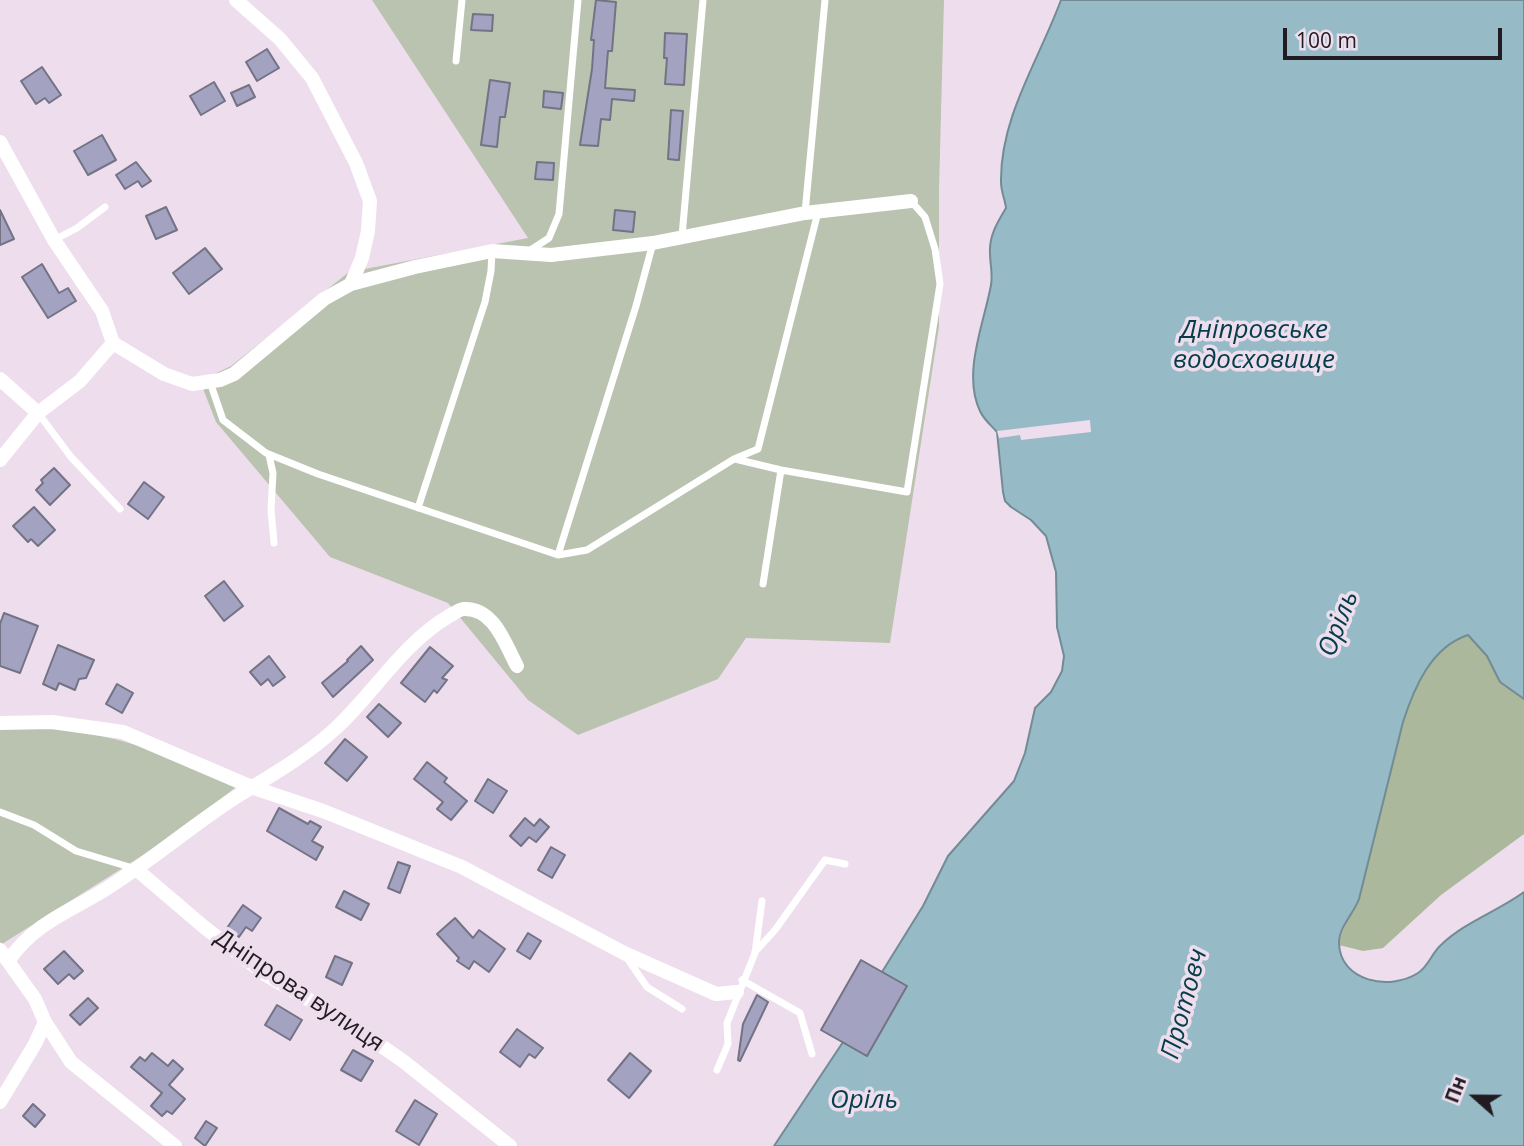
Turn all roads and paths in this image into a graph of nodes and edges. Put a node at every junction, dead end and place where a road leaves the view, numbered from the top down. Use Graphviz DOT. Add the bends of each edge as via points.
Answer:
graph roads {
  1 [pos="236,0"];
  2 [pos="462,0"];
  3 [pos="579,0"];
  4 [pos="703,0"];
  5 [pos="825,0"];
  6 [pos="456,61"];
  7 [pos="0,142"];
  8 [pos="911,201"];
  9 [pos="105,207"];
  10 [pos="812,212"];
  11 [pos="682,236"];
  12 [pos="54,240"];
  13 [pos="653,243"];
  14 [pos="492,251"];
  15 [pos="528,252"];
  16 [pos="351,284"];
  17 [pos="113,343"];
  18 [pos="0,379"];
  19 [pos="209,382"];
  20 [pos="38,413"];
  21 [pos="269,454"];
  22 [pos="734,459"];
  23 [pos="0,460"];
  24 [pos="781,470"];
  25 [pos="418,508"];
  26 [pos="120,509"];
  27 [pos="274,543"];
  28 [pos="558,555"];
  29 [pos="763,584"];
  30 [pos="517,666"];
  31 [pos="0,723"];
  32 [pos="254,788"];
  33 [pos="0,812"];
  34 [pos="845,864"];
  35 [pos="136,869"];
  36 [pos="762,901"];
  37 [pos="624,953"];
  38 [pos="755,953"];
  39 [pos="4,955"];
  40 [pos="740,986"];
  41 [pos="682,1009"];
  42 [pos="46,1022"];
  43 [pos="812,1054"];
  44 [pos="717,1070"];
  45 [pos="0,1102"];
  46 [pos="175,1146"];
  47 [pos="510,1146"];
  1 -- 16 [label="street" via="280,39 312,78 356,163 370,201 362,258"];
  2 -- 6 [label="lane"];
  3 -- 15 [label="lane" via="559,214 550,238"];
  4 -- 11 [label="lane"];
  5 -- 10 [label="lane"];
  7 -- 12 [label="street"];
  8 -- 10 [label="street"];
  8 -- 24 [label="lane" via="925,217 940,284 907,492"];
  9 -- 12 [label="lane"];
  10 -- 11 [label="street"];
  10 -- 22 [label="lane" via="758,449"];
  11 -- 13 [label="street"];
  12 -- 17 [label="street" via="102,311"];
  13 -- 15 [label="street" via="551,255"];
  13 -- 28 [label="lane"];
  14 -- 15 [label="street"];
  14 -- 16 [label="street"];
  14 -- 25 [label="lane" via="485,302"];
  16 -- 19 [label="street" via="324,299 234,374"];
  17 -- 19 [label="street" via="164,374 192,384"];
  17 -- 20 [label="street" via="80,381"];
  18 -- 20 [label="street"];
  19 -- 21 [label="lane" via="223,420"];
  20 -- 23 [label="street"];
  20 -- 26 [label="lane"];
  21 -- 25 [label="lane"];
  21 -- 27 [label="lane"];
  22 -- 24 [label="lane"];
  22 -- 28 [label="lane" via="587,550"];
  24 -- 29 [label="lane"];
  25 -- 28 [label="lane"];
  30 -- 32 [label="street" via="496,625 482,612 461,609 437,623 392,664 337,728"];
  31 -- 32 [label="street" via="52,723 123,732"];
  32 -- 35 [label="street"];
  32 -- 37 [label="street" via="462,867"];
  33 -- 35 [label="lane" via="34,825 76,851"];
  34 -- 38 [label="lane" via="825,860"];
  35 -- 39 [label="street" via="42,926"];
  35 -- 47 [label="street, Дніпрова вулиця" via="266,975 403,1061"];
  36 -- 38 [label="lane"];
  37 -- 40 [label="street" via="716,994"];
  37 -- 41 [label="lane" via="647,987"];
  38 -- 40 [label="lane"];
  39 -- 42 [label="street"];
  40 -- 43 [label="lane" via="800,1013"];
  40 -- 44 [label="lane" via="726,1023 728,1044"];
  42 -- 45 [label="street"];
  42 -- 46 [label="street" via="71,1062"];
}
